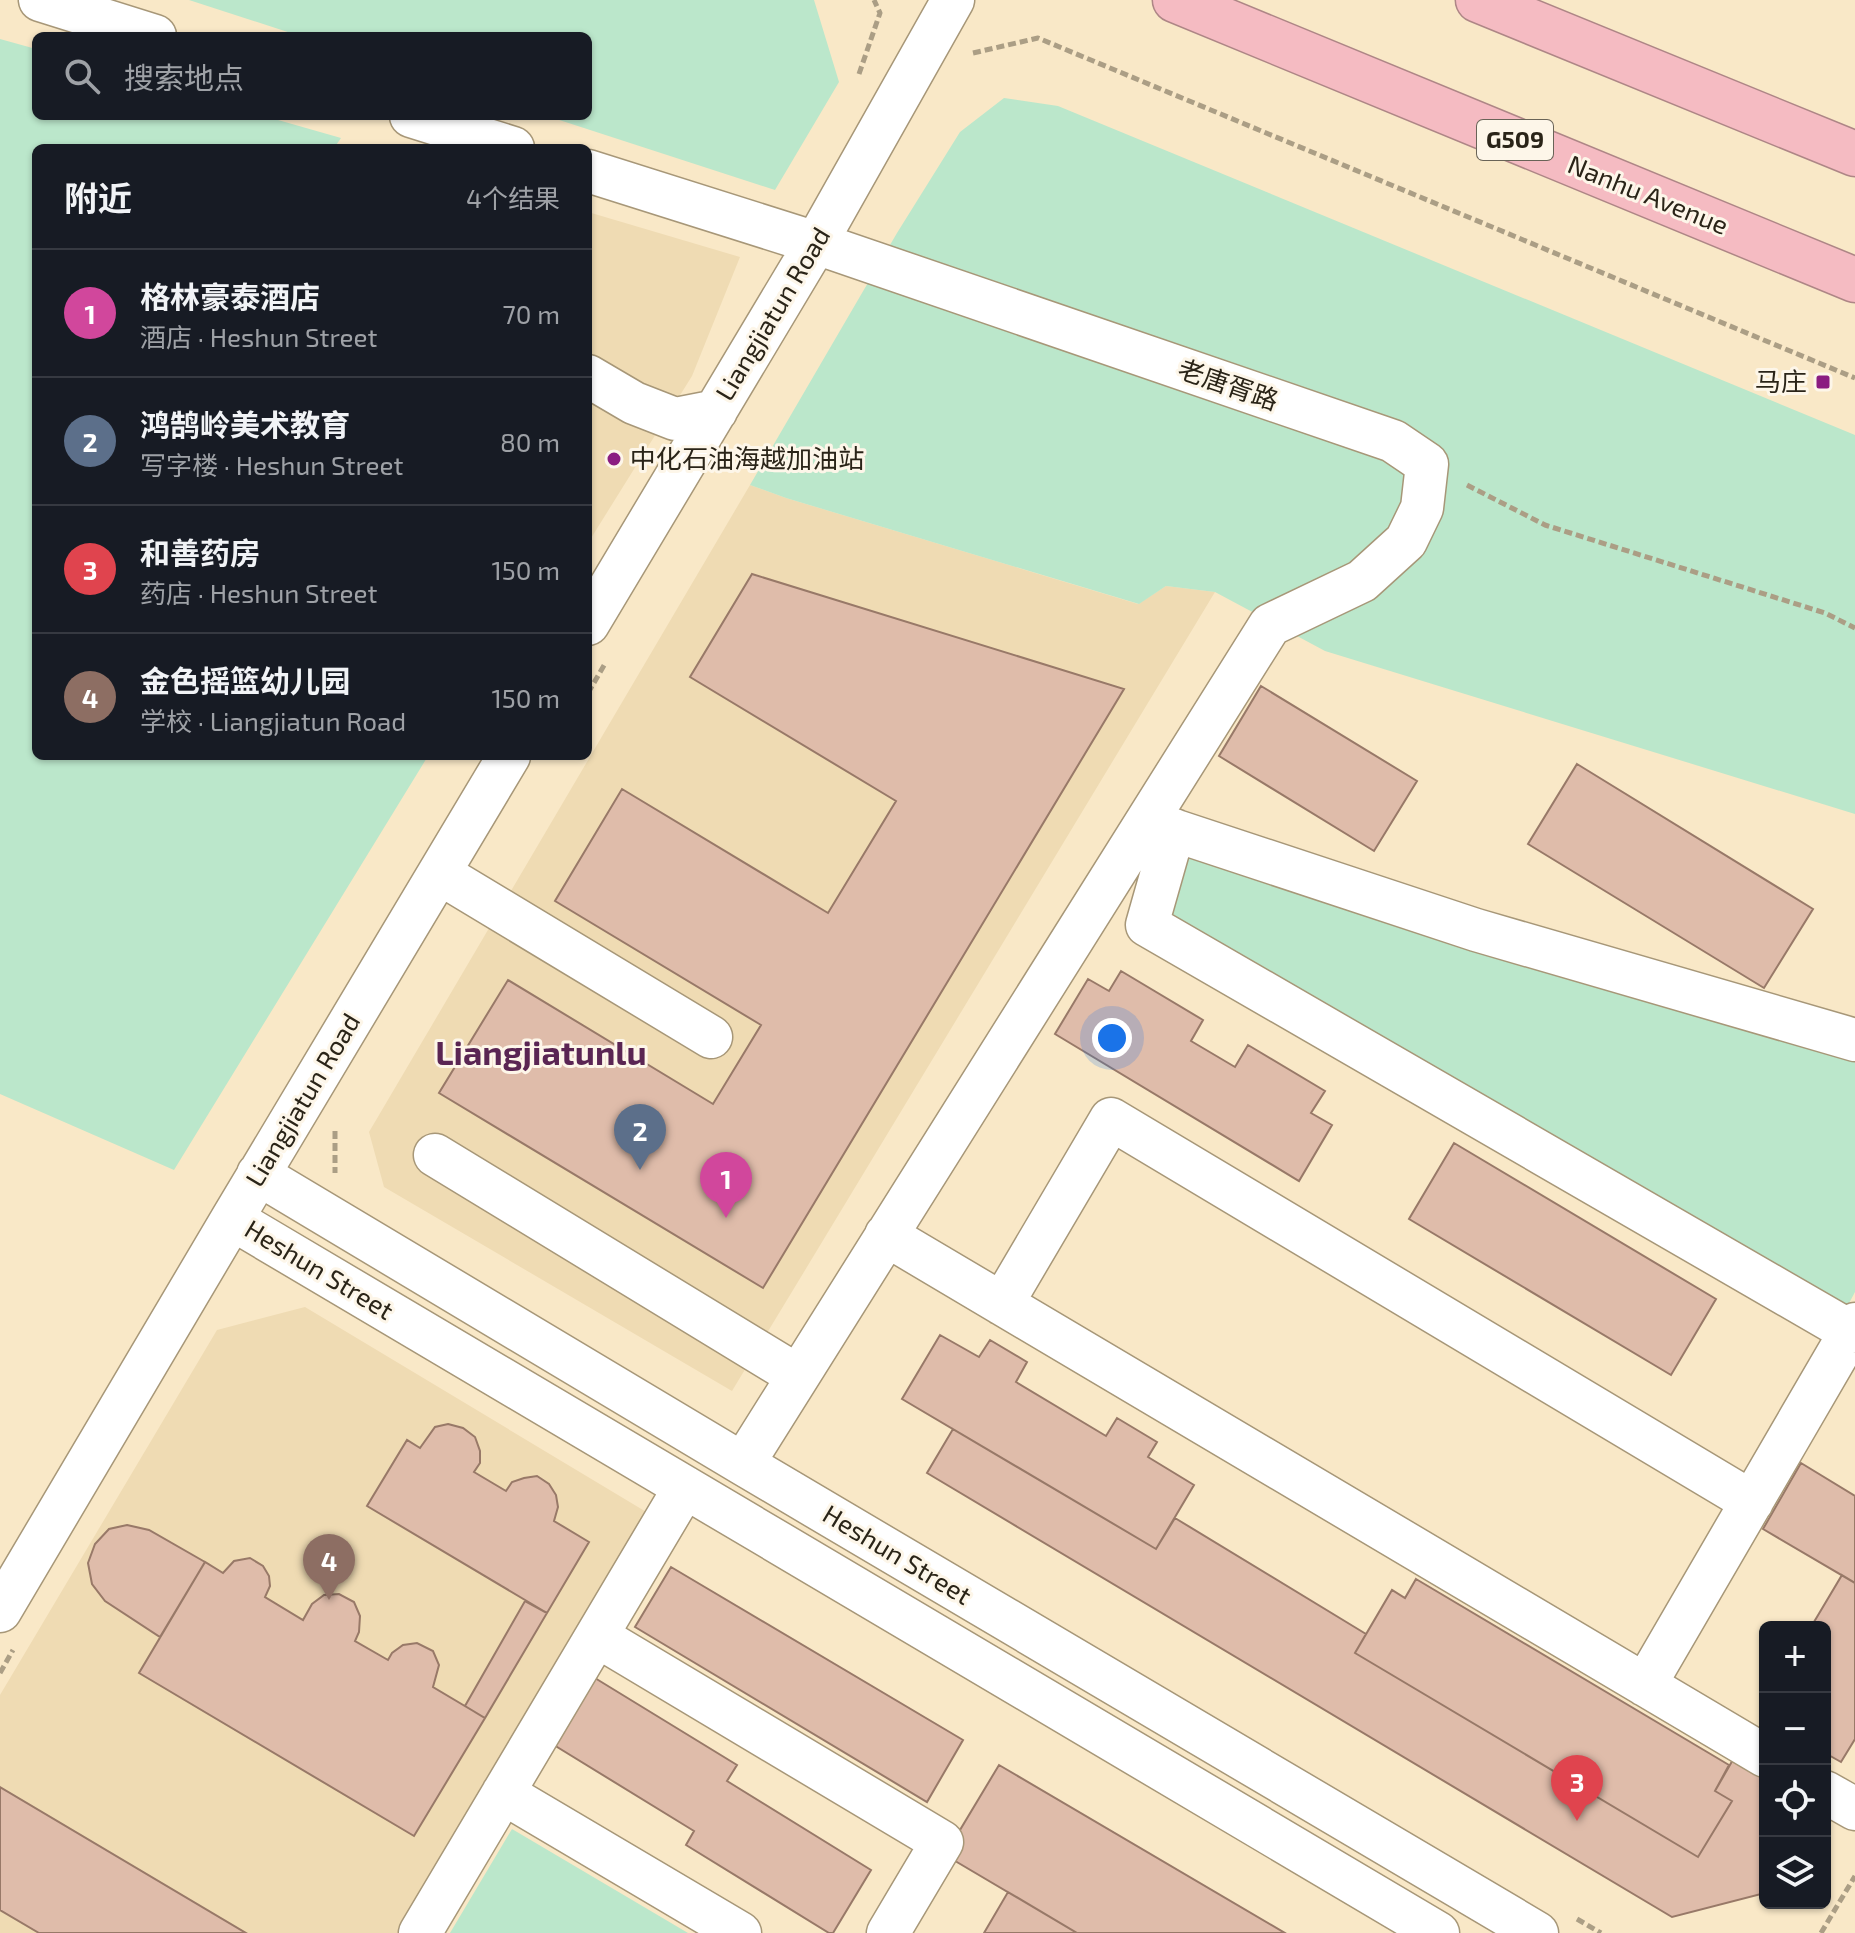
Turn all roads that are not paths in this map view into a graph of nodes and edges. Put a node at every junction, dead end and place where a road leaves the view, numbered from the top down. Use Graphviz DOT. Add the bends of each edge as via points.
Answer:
graph roads {
  1 [pos="40,0"];
  2 [pos="953,0"];
  3 [pos="1175,0"];
  4 [pos="1478,0"];
  5 [pos="142,32"];
  6 [pos="424,120"];
  7 [pos="500,144"];
  8 [pos="1855,154"];
  9 [pos="592,172"];
  10 [pos="816,243"];
  11 [pos="1855,280"];
  12 [pos="592,380"];
  13 [pos="716,411"];
  14 [pos="592,617"];
  15 [pos="507,760"];
  16 [pos="1161,826"];
  17 [pos="439,873"];
  18 [pos="711,1037"];
  19 [pos="1855,1040"];
  20 [pos="435,1155"];
  21 [pos="258,1174"];
  22 [pos="232,1219"];
  23 [pos="886,1235"];
  24 [pos="1002,1304"];
  25 [pos="1853,1328"];
  26 [pos="798,1376"];
  27 [pos="743,1464"];
  28 [pos="685,1487"];
  29 [pos="1752,1502"];
  30 [pos="0,1611"];
  31 [pos="597,1636"];
  32 [pos="1645,1685"];
  33 [pos="1759,1752"];
  34 [pos="503,1793"];
  35 [pos="1831,1795"];
  36 [pos="1855,1809"];
  37 [pos="420,1933"];
  38 [pos="740,1933"];
  39 [pos="888,1933"];
  40 [pos="1438,1933"];
  41 [pos="1537,1933"];
  1 -- 5 [label="street"];
  2 -- 10 [label="street, Liangjiatun Road"];
  3 -- 11 [label="highway, Nanhu Avenue / G509"];
  4 -- 8 [label="highway"];
  6 -- 7 [label="street"];
  9 -- 10 [label="street, 老唐胥路"];
  10 -- 13 [label="street, Liangjiatun Road"];
  10 -- 16 [label="street, 老唐胥路" via="1393,441 1427,464 1422,508 1406,541 1362,581 1270,625"];
  12 -- 13 [label="street" via="675,419"];
  13 -- 14 [label="street, Liangjiatun Road"];
  15 -- 17 [label="street, Liangjiatun Road"];
  16 -- 19 [label="street" via="1476,930"];
  16 -- 23 [label="street"];
  16 -- 25 [label="street" via="1147,925"];
  17 -- 18 [label="street"];
  17 -- 21 [label="street, Liangjiatun Road"];
  20 -- 26 [label="street"];
  21 -- 22 [label="street, Liangjiatun Road"];
  21 -- 27 [label="street, Heshun Street"];
  22 -- 28 [label="street, Heshun Street"];
  22 -- 30 [label="street, Liangjiatun Road"];
  23 -- 24 [label="street"];
  23 -- 26 [label="street"];
  24 -- 29 [label="street" via="1111,1119"];
  24 -- 32 [label="street"];
  25 -- 29 [label="street"];
  26 -- 27 [label="street"];
  27 -- 41 [label="street, Heshun Street"];
  28 -- 31 [label="street"];
  28 -- 40 [label="street, Heshun Street"];
  29 -- 32 [label="street"];
  31 -- 34 [label="street"];
  31 -- 39 [label="street" via="942,1842"];
  32 -- 33 [label="street"];
  34 -- 37 [label="street"];
  34 -- 38 [label="street"];
  35 -- 36 [label="street"];
}
